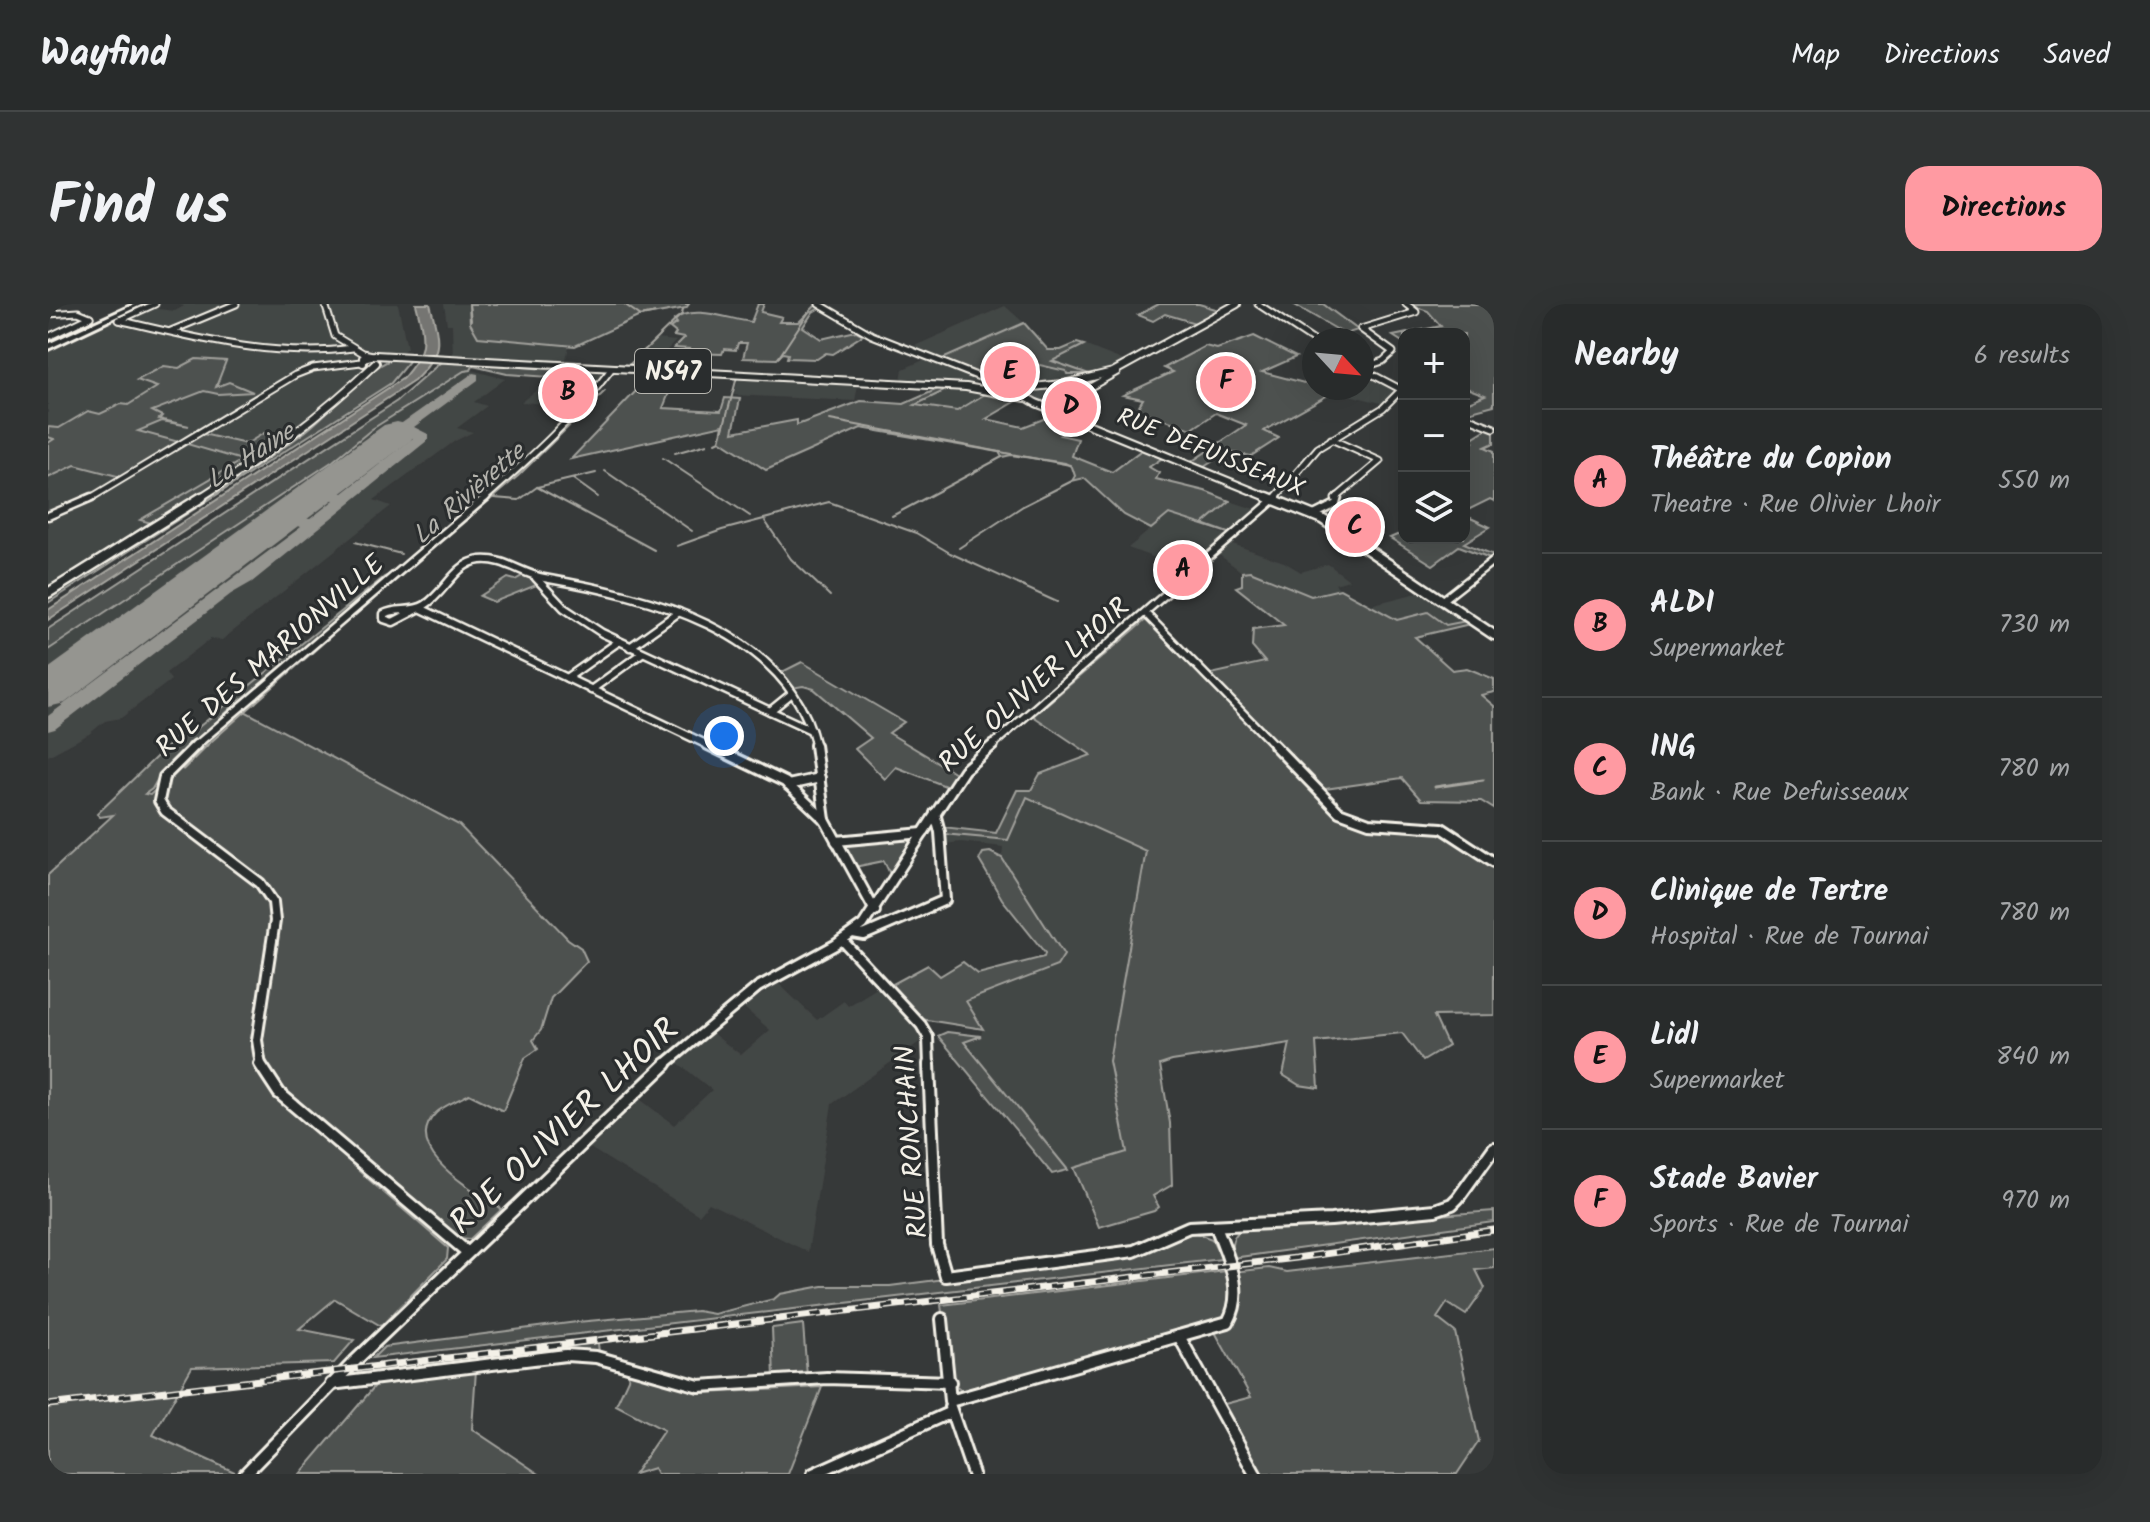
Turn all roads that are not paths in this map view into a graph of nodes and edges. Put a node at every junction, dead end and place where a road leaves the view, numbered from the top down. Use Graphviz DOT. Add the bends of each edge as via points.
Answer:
graph roads {
  1 [pos="128,304"];
  2 [pos="140,304"];
  3 [pos="155,304"];
  4 [pos="236,304"];
  5 [pos="325,304"];
  6 [pos="819,304"];
  7 [pos="1237,304"];
  8 [pos="1258,304"];
  9 [pos="1406,304"];
  10 [pos="48,314"];
  11 [pos="195,321"];
  12 [pos="205,324"];
  13 [pos="1364,328"];
  14 [pos="170,331"];
  15 [pos="203,333"];
  16 [pos="1302,333"];
  17 [pos="196,337"];
  18 [pos="1374,338"];
  19 [pos="48,342"];
  20 [pos="353,348"];
  21 [pos="373,355"];
  22 [pos="369,360"];
  23 [pos="1135,361"];
  24 [pos="1374,364"];
  25 [pos="612,368"];
  26 [pos="1122,369"];
  27 [pos="1374,375"];
  28 [pos="981,380"];
  29 [pos="907,384"];
  30 [pos="993,387"];
  31 [pos="1008,389"];
  32 [pos="1398,389"];
  33 [pos="1398,396"];
  34 [pos="1051,409"];
  35 [pos="1470,418"];
  36 [pos="1494,428"];
  37 [pos="1331,439"];
  38 [pos="1276,499"];
  39 [pos="1314,515"];
  40 [pos="48,516"];
  41 [pos="1494,560"];
  42 [pos="536,577"];
  43 [pos="564,580"];
  44 [pos="547,590"];
  45 [pos="48,593"];
  46 [pos="1443,600"];
  47 [pos="420,608"];
  48 [pos="679,612"];
  49 [pos="1146,614"];
  50 [pos="1494,635"];
  51 [pos="618,642"];
  52 [pos="630,647"];
  53 [pos="642,653"];
  54 [pos="567,678"];
  55 [pos="591,690"];
  56 [pos="791,694"];
  57 [pos="770,711"];
  58 [pos="811,730"];
  59 [pos="820,778"];
  60 [pos="788,785"];
  61 [pos="935,813"];
  62 [pos="825,820"];
  63 [pos="923,833"];
  64 [pos="836,841"];
  65 [pos="1494,862"];
  66 [pos="875,911"];
  67 [pos="852,933"];
  68 [pos="842,940"];
  69 [pos="1494,1148"];
  70 [pos="1216,1226"];
  71 [pos="467,1252"];
  72 [pos="942,1319"];
  73 [pos="1179,1336"];
  74 [pos="950,1382"];
  75 [pos="331,1384"];
  76 [pos="950,1407"];
  77 [pos="245,1474"];
  78 [pos="813,1474"];
  79 [pos="973,1474"];
  80 [pos="1255,1474"];
  1 -- 19 [label="highway"];
  2 -- 19 [label="highway"];
  3 -- 14 [label="street" via="119,320"];
  4 -- 11 [label="street"];
  5 -- 20 [label="street" via="333,333"];
  6 -- 28 [label="street" via="872,335"];
  7 -- 23 [label="main road"];
  8 -- 16 [label="street"];
  9 -- 13 [label="street" via="1416,312"];
  10 -- 19 [label="street" via="78,312 90,317"];
  11 -- 12 [label="street"];
  11 -- 14 [label="street"];
  14 -- 17 [label="street"];
  15 -- 17 [label="street"];
  17 -- 20 [label="street" via="325,353"];
  18 -- 24 [label="street" via="1393,352"];
  20 -- 22 [label="street"];
  21 -- 22 [label="main road"];
  22 -- 25 [label="main road, N547"];
  22 -- 40 [label="street" via="295,375 87,500"];
  22 -- 45 [label="main road, N547" via="328,409 270,454"];
  23 -- 26 [label="main road"];
  23 -- 31 [label="main road" via="1077,379"];
  25 -- 29 [label="main road, N547"];
  25 -- 71 [label="street, RUE DES MARIONVILLE" via="566,425 221,722 167,774 159,790 165,811 260,883 273,902 275,921 257,1040 259,1064 268,1081"];
  26 -- 31 [label="main road" via="1078,382"];
  26 -- 34 [label="street"];
  27 -- 32 [label="street"];
  28 -- 29 [label="street" via="976,385"];
  28 -- 30 [label="street"];
  29 -- 30 [label="main road, N547"];
  30 -- 31 [label="main road, RUE DEFUISSEAUX"];
  31 -- 34 [label="main road, RUE DEFUISSEAUX"];
  33 -- 37 [label="street, RUE OLIVIER LHOIR"];
  34 -- 38 [label="main road, RUE DEFUISSEAUX"];
  35 -- 36 [label="street"];
  37 -- 38 [label="street, RUE OLIVIER LHOIR"];
  37 -- 39 [label="street" via="1380,460 1335,499 1336,504"];
  38 -- 39 [label="main road, RUE DEFUISSEAUX"];
  38 -- 49 [label="street, RUE OLIVIER LHOIR"];
  39 -- 46 [label="main road, RUE DEFUISSEAUX"];
  41 -- 46 [label="street"];
  42 -- 43 [label="street"];
  42 -- 44 [label="street"];
  42 -- 47 [label="street" via="493,559 474,561"];
  43 -- 44 [label="street"];
  43 -- 48 [label="street" via="633,595"];
  44 -- 51 [label="street" via="564,608"];
  46 -- 50 [label="main road, RUE DEFUISSEAUX"];
  47 -- 47 [label="street" via="393,622 383,616 393,609"];
  47 -- 54 [label="street"];
  48 -- 52 [label="street"];
  48 -- 56 [label="street" via="753,652"];
  49 -- 61 [label="street, RUE OLIVIER LHOIR" via="964,770"];
  49 -- 65 [label="street" via="1339,812 1369,823 1442,828"];
  51 -- 52 [label="street"];
  51 -- 54 [label="street"];
  52 -- 53 [label="street"];
  53 -- 55 [label="street"];
  53 -- 57 [label="street"];
  54 -- 55 [label="street"];
  55 -- 60 [label="street"];
  56 -- 57 [label="street"];
  56 -- 58 [label="street"];
  57 -- 58 [label="street"];
  58 -- 59 [label="street"];
  59 -- 60 [label="street"];
  59 -- 62 [label="street"];
  60 -- 62 [label="street"];
  61 -- 63 [label="street, RUE OLIVIER LHOIR"];
  61 -- 67 [label="street, RUE OLIVIER LHOIR" via="945,900 864,935"];
  62 -- 64 [label="street"];
  63 -- 64 [label="street"];
  63 -- 66 [label="street, RUE OLIVIER LHOIR"];
  64 -- 66 [label="street"];
  66 -- 67 [label="street, RUE OLIVIER LHOIR"];
  67 -- 68 [label="street, RUE OLIVIER LHOIR"];
  68 -- 70 [label="street, RUE RONCHAIN" via="928,1037 937,1245 946,1276 1134,1251 1182,1228"];
  68 -- 71 [label="street, RUE OLIVIER LHOIR" via="748,993"];
  69 -- 70 [label="street" via="1458,1198 1443,1208"];
  70 -- 73 [label="street" via="1238,1296 1236,1313 1228,1322"];
  71 -- 75 [label="street, RUE OLIVIER LHOIR"];
  72 -- 74 [label="street"];
  73 -- 76 [label="street"];
  73 -- 80 [label="street"];
  74 -- 75 [label="street" via="827,1378 699,1386 596,1357 566,1355"];
  74 -- 76 [label="street"];
  75 -- 77 [label="street, RUE OLIVIER LHOIR"];
  76 -- 78 [label="street"];
  76 -- 79 [label="street"];
}
